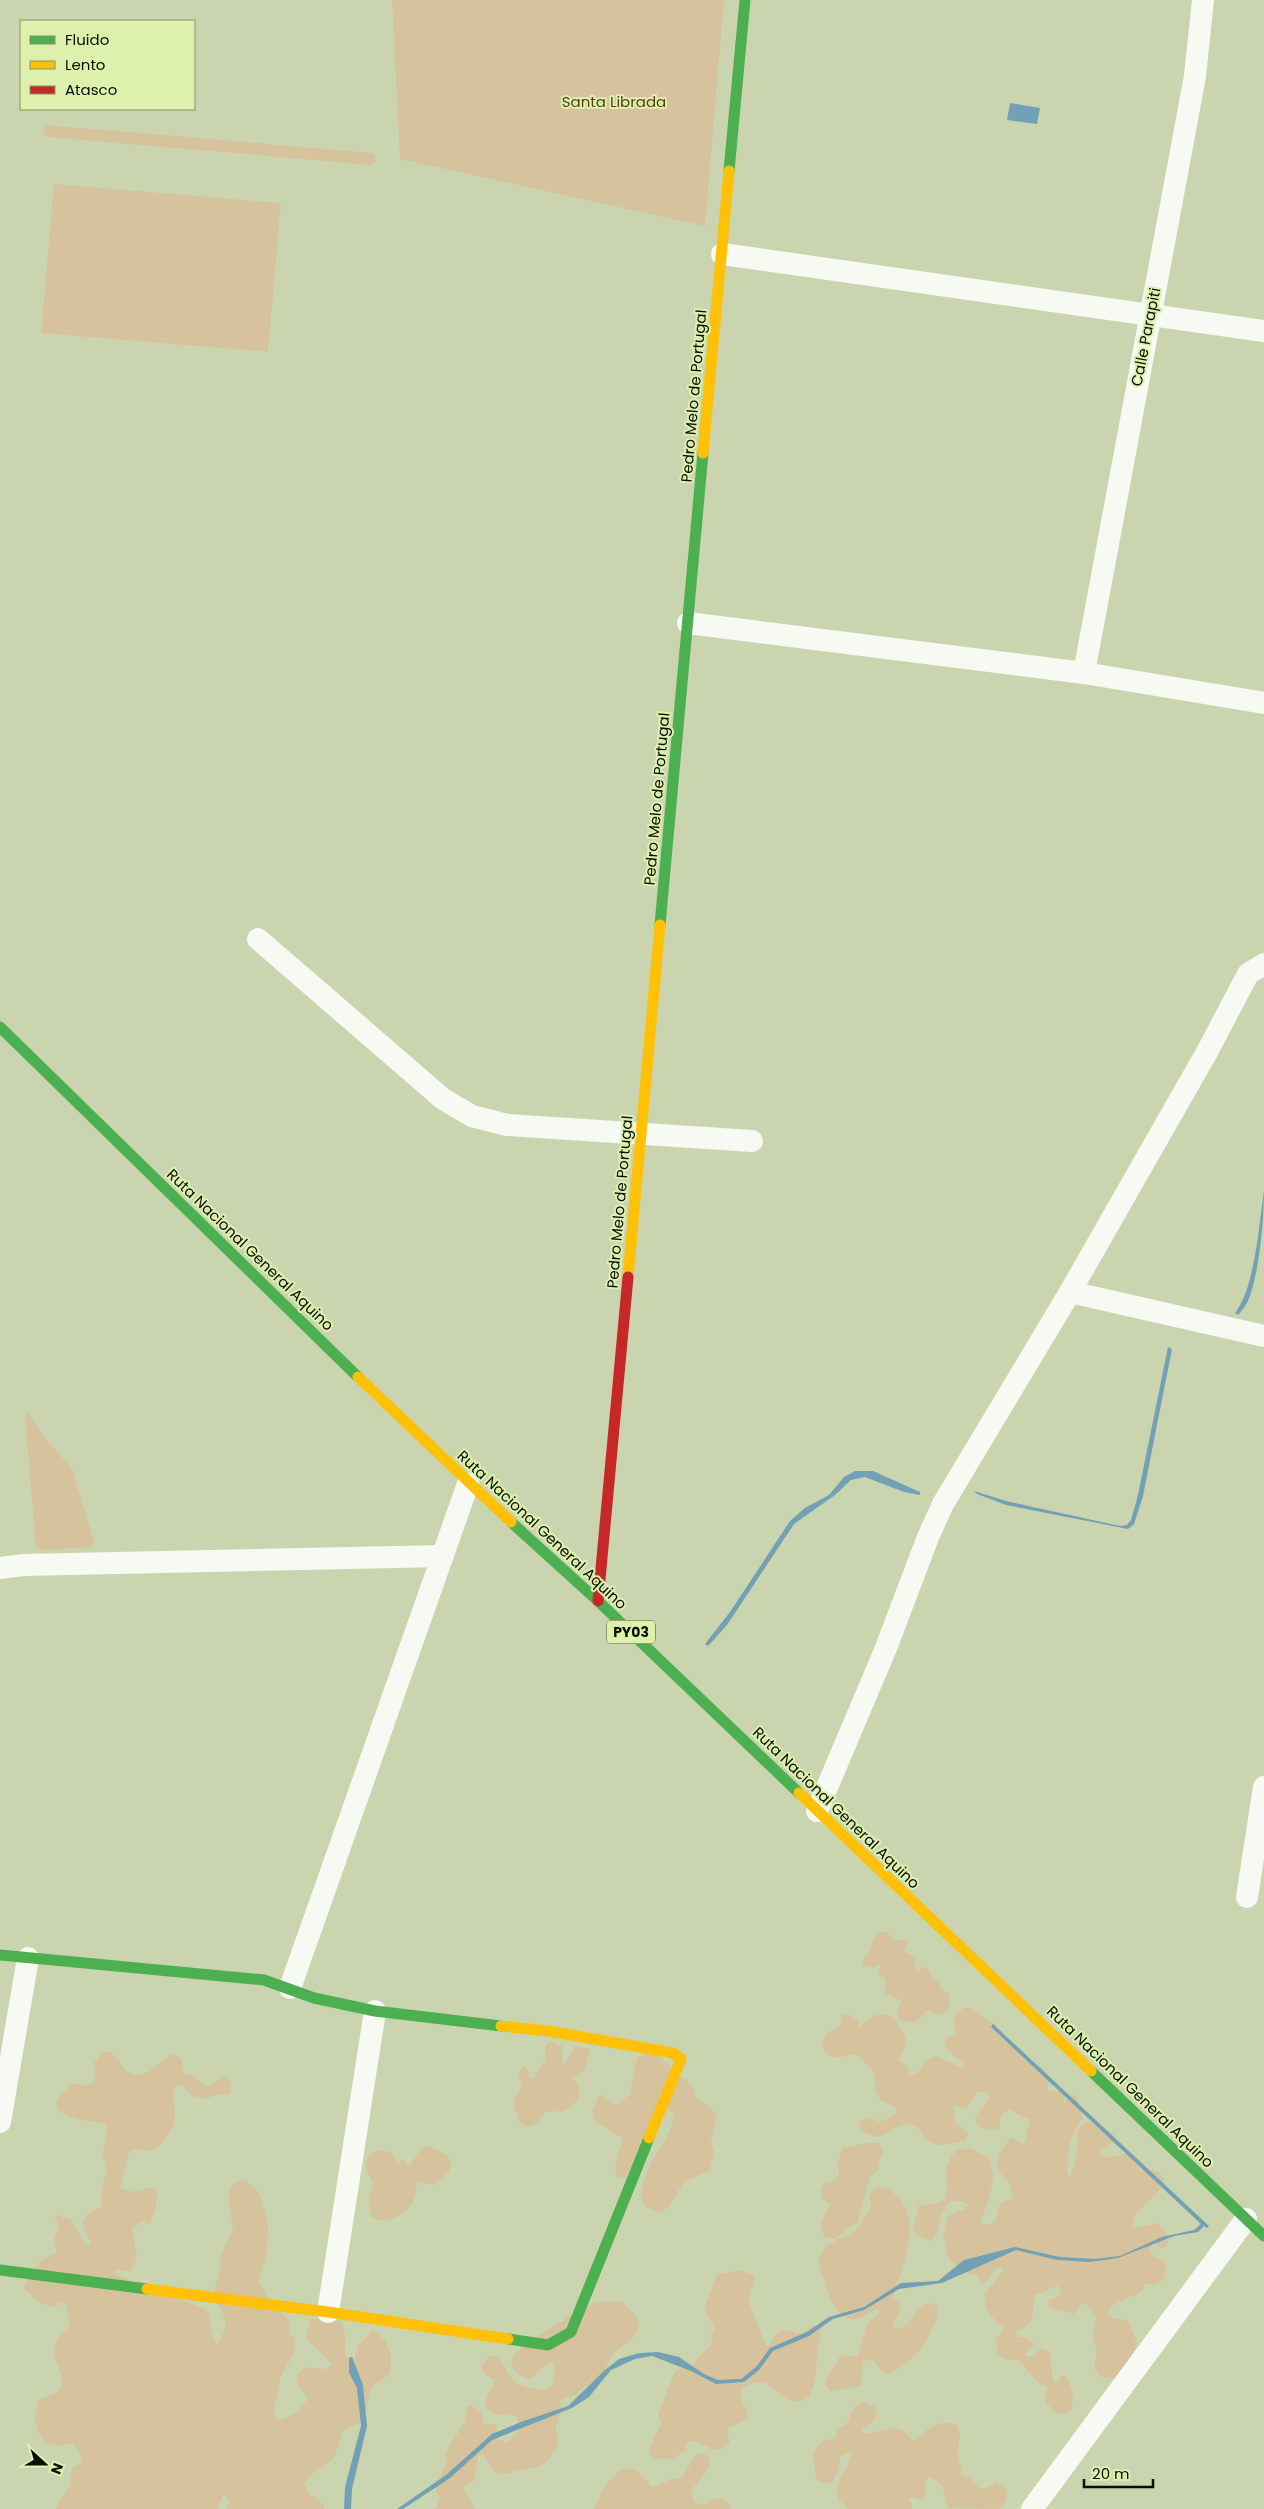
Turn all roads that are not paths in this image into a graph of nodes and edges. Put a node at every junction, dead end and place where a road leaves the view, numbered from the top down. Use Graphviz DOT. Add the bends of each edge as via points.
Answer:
graph roads {
  1 [pos="746,0"];
  2 [pos="1203,0"];
  3 [pos="722,254"];
  4 [pos="1150,314"];
  5 [pos="1264,331"];
  6 [pos="688,623"];
  7 [pos="1084,673"];
  8 [pos="1264,703"];
  9 [pos="258,939"];
  10 [pos="1264,964"];
  11 [pos="0,1027"];
  12 [pos="641,1133"];
  13 [pos="752,1141"];
  14 [pos="1070,1292"];
  15 [pos="1264,1336"];
  16 [pos="468,1484"];
  17 [pos="443,1556"];
  18 [pos="0,1568"];
  19 [pos="598,1601"];
  20 [pos="1264,1787"];
  21 [pos="817,1811"];
  22 [pos="1247,1897"];
  23 [pos="0,1954"];
  24 [pos="28,1958"];
  25 [pos="290,1988"];
  26 [pos="375,2012"];
  27 [pos="0,2122"];
  28 [pos="1246,2219"];
  29 [pos="1264,2236"];
  30 [pos="0,2270"];
  31 [pos="328,2312"];
  32 [pos="1032,2509"];
  1 -- 3 [label="main road, Pedro Melo de Portugal"];
  2 -- 4 [label="street, Calle Parapiti" via="1195,76"];
  3 -- 4 [label="street"];
  3 -- 6 [label="main road, Pedro Melo de Portugal"];
  4 -- 5 [label="street"];
  4 -- 7 [label="street, Calle Parapiti"];
  6 -- 7 [label="street"];
  6 -- 12 [label="main road, Pedro Melo de Portugal"];
  7 -- 8 [label="street"];
  9 -- 12 [label="street" via="443,1100 472,1116 507,1125"];
  10 -- 14 [label="street" via="1248,974"];
  11 -- 16 [label="main road, Ruta Nacional General Aquino / PY03"];
  12 -- 13 [label="street"];
  12 -- 19 [label="main road, Pedro Melo de Portugal"];
  14 -- 15 [label="street"];
  14 -- 21 [label="street" via="943,1504"];
  16 -- 17 [label="street"];
  16 -- 19 [label="main road, Ruta Nacional General Aquino / PY03"];
  17 -- 18 [label="street"];
  17 -- 25 [label="street"];
  19 -- 21 [label="main road, Ruta Nacional General Aquino / PY03"];
  20 -- 22 [label="street"];
  21 -- 28 [label="main road, Ruta Nacional General Aquino / PY03"];
  23 -- 24 [label="main road"];
  24 -- 25 [label="main road" via="264,1980"];
  24 -- 27 [label="street"];
  25 -- 26 [label="main road" via="314,1998"];
  26 -- 31 [label="street"];
  26 -- 31 [label="main road" via="577,2036 673,2053 681,2059 571,2332 548,2345"];
  28 -- 29 [label="main road, Ruta Nacional General Aquino / PY03"];
  28 -- 32 [label="street"];
  30 -- 31 [label="main road"];
}
